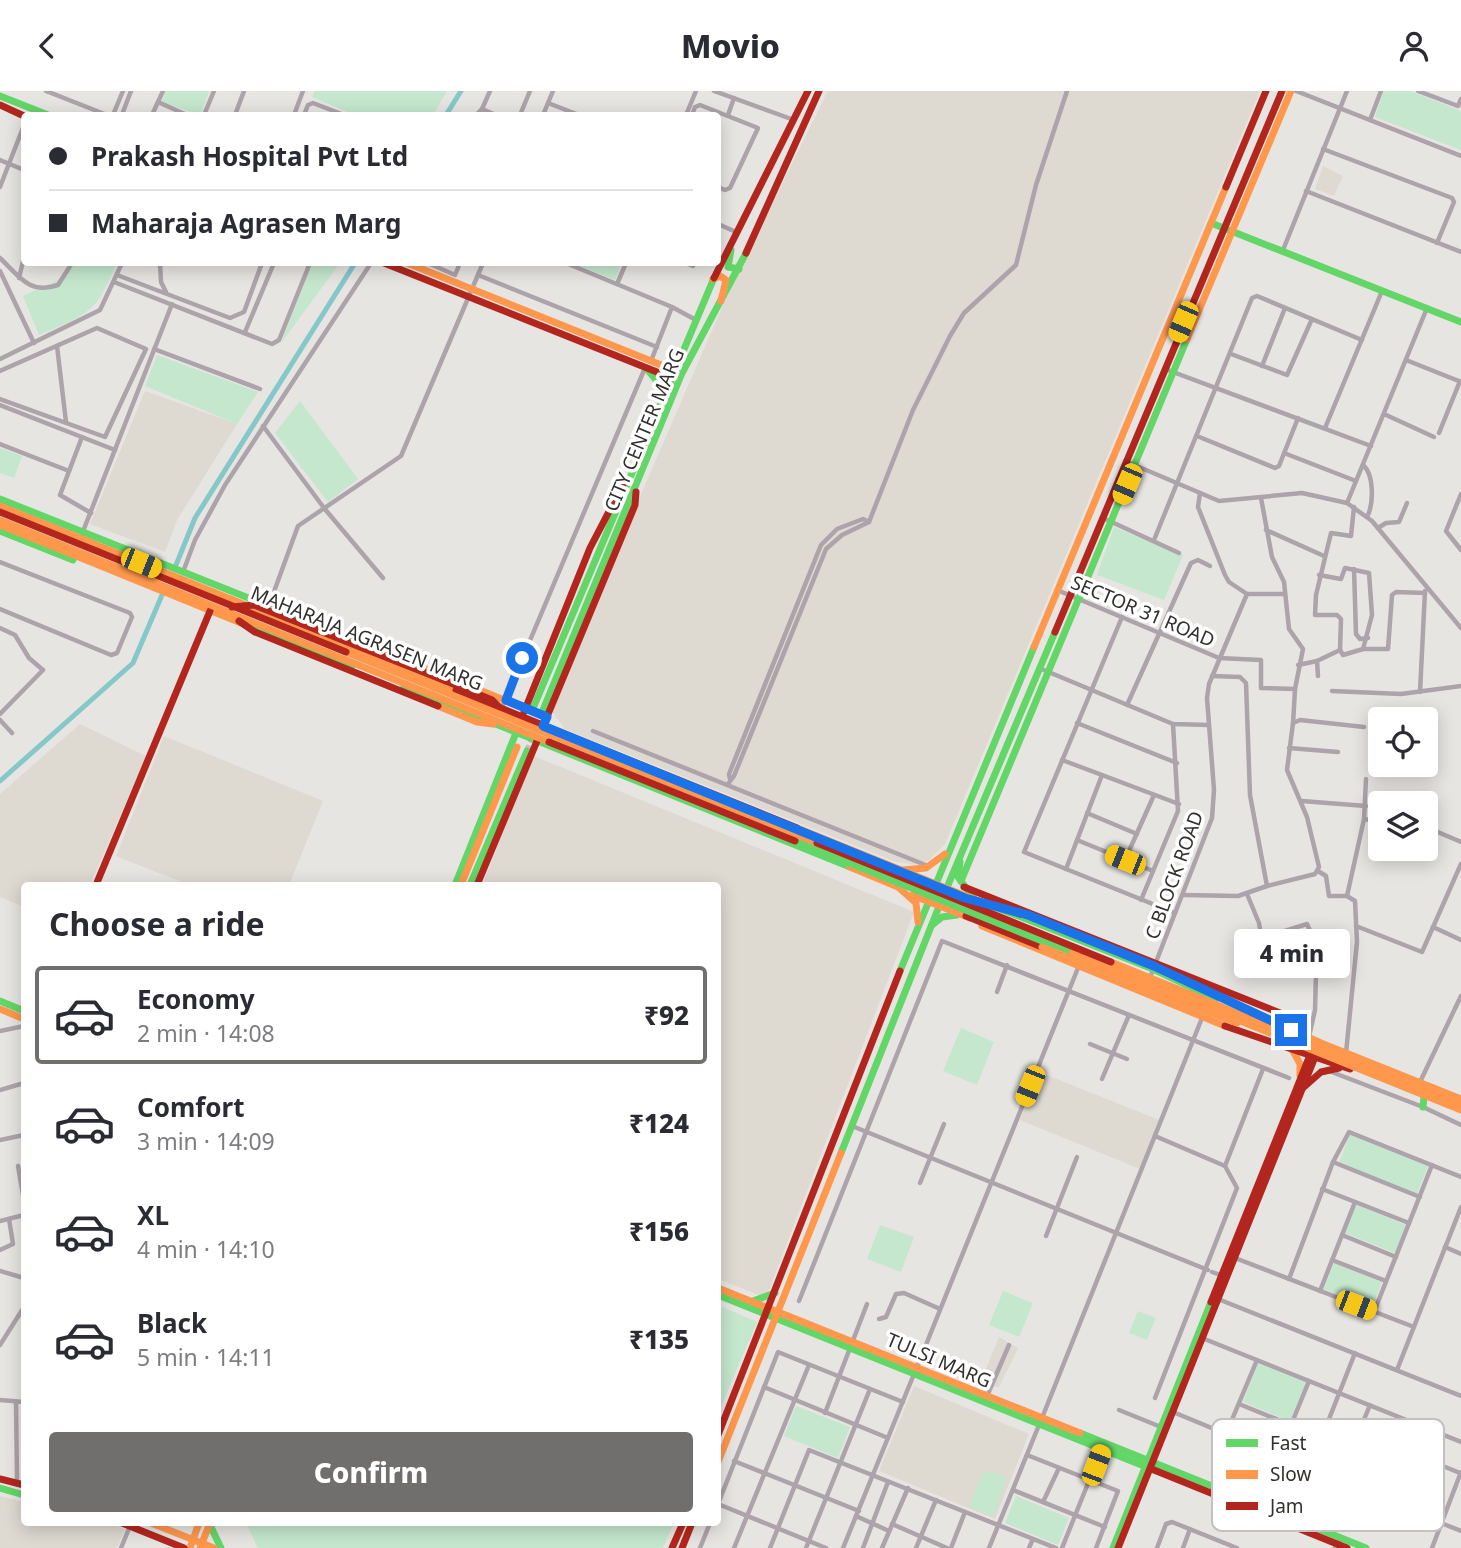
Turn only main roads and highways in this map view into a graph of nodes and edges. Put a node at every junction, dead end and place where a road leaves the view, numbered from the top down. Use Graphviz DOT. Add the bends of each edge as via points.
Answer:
graph roads {
  1 [pos="808,91"];
  2 [pos="819,91"];
  3 [pos="1266,91"];
  4 [pos="1282,91"];
  5 [pos="1294,91"];
  6 [pos="0,96"];
  7 [pos="0,106"];
  8 [pos="40,112"];
  9 [pos="21,115"];
  10 [pos="1211,223"];
  11 [pos="1223,228"];
  12 [pos="1232,231"];
  13 [pos="732,241"];
  14 [pos="721,263"];
  15 [pos="393,266"];
  16 [pos="427,266"];
  17 [pos="720,266"];
  18 [pos="739,269"];
  19 [pos="713,279"];
  20 [pos="470,293"];
  21 [pos="720,305"];
  22 [pos="1461,322"];
  23 [pos="648,364"];
  24 [pos="674,374"];
  25 [pos="661,405"];
  26 [pos="635,466"];
  27 [pos="0,499"];
  28 [pos="0,506"];
  29 [pos="0,512"];
  30 [pos="0,520"];
  31 [pos="46,524"];
  32 [pos="0,525"];
  33 [pos="0,531"];
  34 [pos="82,535"];
  35 [pos="39,541"];
  36 [pos="181,576"];
  37 [pos="144,584"];
  38 [pos="231,610"];
  39 [pos="210,611"];
  40 [pos="433,681"];
  41 [pos="428,697"];
  42 [pos="530,707"];
  43 [pos="501,709"];
  44 [pos="545,714"];
  45 [pos="522,717"];
  46 [pos="493,724"];
  47 [pos="543,726"];
  48 [pos="516,733"];
  49 [pos="537,741"];
  50 [pos="517,747"];
  51 [pos="527,751"];
  52 [pos="689,785"];
  53 [pos="684,801"];
  54 [pos="949,851"];
  55 [pos="961,855"];
  56 [pos="897,870"];
  57 [pos="97,882"];
  58 [pos="456,882"];
  59 [pos="462,882"];
  60 [pos="471,882"];
  61 [pos="478,882"];
  62 [pos="936,882"];
  63 [pos="962,884"];
  64 [pos="947,887"];
  65 [pos="907,893"];
  66 [pos="975,900"];
  67 [pos="927,901"];
  68 [pos="939,907"];
  69 [pos="966,916"];
  70 [pos="932,925"];
  71 [pos="918,927"];
  72 [pos="1155,964"];
  73 [pos="0,1001"];
  74 [pos="0,1009"];
  75 [pos="1230,1009"];
  76 [pos="21,1010"];
  77 [pos="21,1018"];
  78 [pos="1251,1025"];
  79 [pos="1290,1047"];
  80 [pos="1313,1056"];
  81 [pos="1348,1068"];
  82 [pos="1301,1086"];
  83 [pos="1461,1092"];
  84 [pos="1444,1093"];
  85 [pos="1424,1097"];
  86 [pos="1461,1102"];
  87 [pos="1423,1107"];
  88 [pos="1461,1111"];
  89 [pos="1224,1276"];
  90 [pos="721,1289"];
  91 [pos="776,1292"];
  92 [pos="721,1296"];
  93 [pos="1216,1298"];
  94 [pos="751,1302"];
  95 [pos="768,1312"];
  96 [pos="777,1315"];
  97 [pos="915,1371"];
  98 [pos="1040,1422"];
  99 [pos="721,1428"];
  100 [pos="1155,1442"];
  101 [pos="721,1455"];
  102 [pos="1137,1456"];
  103 [pos="1150,1461"];
  104 [pos="1147,1470"];
  105 [pos="0,1479"];
  106 [pos="21,1484"];
  107 [pos="1212,1486"];
  108 [pos="0,1488"];
  109 [pos="21,1494"];
  110 [pos="1212,1495"];
  111 [pos="131,1526"];
  112 [pos="161,1526"];
  113 [pos="192,1526"];
  114 [pos="198,1526"];
  115 [pos="209,1526"];
  116 [pos="211,1526"];
  117 [pos="681,1526"];
  118 [pos="691,1526"];
  119 [pos="1306,1531"];
  120 [pos="1314,1531"];
  121 [pos="176,1533"];
  122 [pos="1337,1543"];
  123 [pos="191,1544"];
  124 [pos="201,1546"];
  125 [pos="184,1548"];
  126 [pos="214,1548"];
  127 [pos="221,1548"];
  128 [pos="672,1548"];
  129 [pos="682,1548"];
  130 [pos="1113,1548"];
  131 [pos="1118,1548"];
  132 [pos="1347,1548"];
  133 [pos="1366,1548"];
  1 -- 13 [label="main road, CITY CENTER MARG"];
  2 -- 18 [label="main road, CITY CENTER MARG"];
  3 -- 10 [label="main road"];
  4 -- 11 [label="main road"];
  5 -- 12 [label="main road"];
  6 -- 8 [label="main road"];
  7 -- 9 [label="main road"];
  10 -- 11 [label="main road"];
  10 -- 54 [label="main road"];
  11 -- 12 [label="main road"];
  11 -- 55 [label="main road"];
  12 -- 22 [label="main road"];
  12 -- 63 [label="main road"];
  13 -- 14 [label="main road, CITY CENTER MARG"];
  13 -- 18 [label="main road" via="727,265"];
  15 -- 20 [label="main road"];
  16 -- 20 [label="main road"];
  17 -- 19 [label="main road, CITY CENTER MARG"];
  18 -- 21 [label="main road, CITY CENTER MARG"];
  19 -- 21 [label="main road" via="720,276 726,280"];
  19 -- 24 [label="main road, CITY CENTER MARG"];
  20 -- 23 [label="main road"];
  21 -- 44 [label="main road, CITY CENTER MARG" via="682,373 637,483 635,505"];
  23 -- 24 [label="main road"];
  23 -- 25 [label="main road"];
  24 -- 25 [label="main road, CITY CENTER MARG"];
  25 -- 26 [label="main road, CITY CENTER MARG"];
  26 -- 42 [label="main road, CITY CENTER MARG"];
  26 -- 42 [label="main road" via="614,497"];
  27 -- 34 [label="main road"];
  28 -- 31 [label="main road, MAHARAJA AGRASEN MARG"];
  29 -- 38 [label="main road, bridge"];
  30 -- 38 [label="main road, bridge"];
  31 -- 34 [label="main road, MAHARAJA AGRASEN MARG"];
  31 -- 35 [label="main road"];
  32 -- 35 [label="main road, MAHARAJA AGRASEN MARG"];
  33 -- 37 [label="main road"];
  34 -- 36 [label="main road"];
  34 -- 36 [label="main road, MAHARAJA AGRASEN MARG"];
  35 -- 37 [label="main road, MAHARAJA AGRASEN MARG"];
  36 -- 40 [label="main road, MAHARAJA AGRASEN MARG"];
  36 -- 42 [label="main road" via="269,605"];
  37 -- 39 [label="main road, MAHARAJA AGRASEN MARG, bridge"];
  38 -- 43 [label="main road, bridge" via="254,605 492,700"];
  38 -- 46 [label="main road, bridge" via="255,632 477,722"];
  38 -- 75 [label="main road, bridge"];
  38 -- 78 [label="main road, bridge"];
  39 -- 41 [label="main road, MAHARAJA AGRASEN MARG"];
  39 -- 57 [label="main road"];
  40 -- 41 [label="main road"];
  40 -- 43 [label="main road, MAHARAJA AGRASEN MARG"];
  41 -- 46 [label="main road, MAHARAJA AGRASEN MARG"];
  42 -- 44 [label="main road"];
  42 -- 45 [label="main road"];
  43 -- 45 [label="main road, MAHARAJA AGRASEN MARG"];
  44 -- 47 [label="main road, CITY CENTER MARG"];
  45 -- 47 [label="main road, MAHARAJA AGRASEN MARG"];
  46 -- 48 [label="main road, MAHARAJA AGRASEN MARG"];
  47 -- 52 [label="main road, MAHARAJA AGRASEN MARG"];
  48 -- 49 [label="main road, MAHARAJA AGRASEN MARG"];
  48 -- 58 [label="main road"];
  49 -- 53 [label="main road, MAHARAJA AGRASEN MARG"];
  49 -- 61 [label="main road"];
  50 -- 59 [label="main road"];
  51 -- 60 [label="main road"];
  52 -- 53 [label="main road"];
  52 -- 56 [label="main road, MAHARAJA AGRASEN MARG"];
  53 -- 65 [label="main road, MAHARAJA AGRASEN MARG"];
  54 -- 56 [label="main road" via="920,871"];
  54 -- 62 [label="main road"];
  55 -- 63 [label="main road"];
  55 -- 64 [label="main road"];
  56 -- 62 [label="main road, MAHARAJA AGRASEN MARG"];
  62 -- 64 [label="main road, MAHARAJA AGRASEN MARG"];
  62 -- 67 [label="main road"];
  63 -- 66 [label="main road"];
  63 -- 72 [label="main road"];
  64 -- 66 [label="main road"];
  64 -- 68 [label="main road"];
  65 -- 67 [label="main road, MAHARAJA AGRASEN MARG"];
  65 -- 71 [label="main road" via="916,903"];
  66 -- 72 [label="main road" via="1028,915"];
  66 -- 75 [label="main road, bridge" via="1196,988"];
  67 -- 68 [label="main road, MAHARAJA AGRASEN MARG"];
  67 -- 71 [label="main road"];
  68 -- 69 [label="main road, MAHARAJA AGRASEN MARG"];
  68 -- 70 [label="main road"];
  69 -- 70 [label="main road" via="942,917"];
  69 -- 78 [label="main road, bridge" via="1224,1020"];
  69 -- 79 [label="main road" via="998,935 1078,968 1202,1018"];
  70 -- 96 [label="main road" via="858,1129"];
  71 -- 91 [label="main road"];
  72 -- 84 [label="main road" via="1291,1030"];
  73 -- 76 [label="main road"];
  74 -- 77 [label="main road"];
  75 -- 86 [label="main road, bridge"];
  78 -- 88 [label="main road, bridge"];
  79 -- 80 [label="main road"];
  79 -- 82 [label="main road" via="1298,1055"];
  80 -- 81 [label="main road"];
  80 -- 82 [label="main road"];
  81 -- 82 [label="main road" via="1325,1069"];
  81 -- 85 [label="main road"];
  82 -- 89 [label="main road"];
  82 -- 89 [label="main road"];
  83 -- 84 [label="main road"];
  84 -- 86 [label="main road"];
  85 -- 87 [label="main road"];
  85 -- 88 [label="main road"];
  89 -- 93 [label="main road"];
  90 -- 94 [label="main road, TULSI MARG"];
  91 -- 94 [label="main road"];
  91 -- 95 [label="main road"];
  92 -- 95 [label="main road, TULSI MARG"];
  93 -- 100 [label="main road"];
  93 -- 103 [label="main road"];
  94 -- 95 [label="main road, TULSI MARG"];
  95 -- 96 [label="main road, TULSI MARG"];
  95 -- 99 [label="main road"];
  96 -- 97 [label="main road, TULSI MARG"];
  96 -- 101 [label="main road"];
  97 -- 98 [label="main road, TULSI MARG"];
  97 -- 98 [label="main road, TULSI MARG"];
  98 -- 102 [label="main road, TULSI MARG"];
  98 -- 104 [label="main road, TULSI MARG"];
  100 -- 102 [label="main road"];
  100 -- 103 [label="main road"];
  102 -- 103 [label="main road, TULSI MARG"];
  103 -- 104 [label="main road"];
  103 -- 107 [label="main road, TULSI MARG"];
  104 -- 110 [label="main road, TULSI MARG"];
  104 -- 130 [label="main road"];
  104 -- 131 [label="main road"];
  105 -- 106 [label="main road"];
  108 -- 109 [label="main road"];
  111 -- 125 [label="main road"];
  112 -- 121 [label="main road"];
  113 -- 121 [label="main road"];
  114 -- 123 [label="main road"];
  115 -- 124 [label="main road"];
  116 -- 127 [label="main road"];
  117 -- 128 [label="main road"];
  118 -- 129 [label="main road"];
  119 -- 122 [label="main road, TULSI MARG"];
  120 -- 122 [label="main road, TULSI MARG"];
  121 -- 123 [label="main road"];
  122 -- 132 [label="main road"];
  122 -- 133 [label="main road"];
  123 -- 124 [label="main road"];
  124 -- 126 [label="main road"];
}
